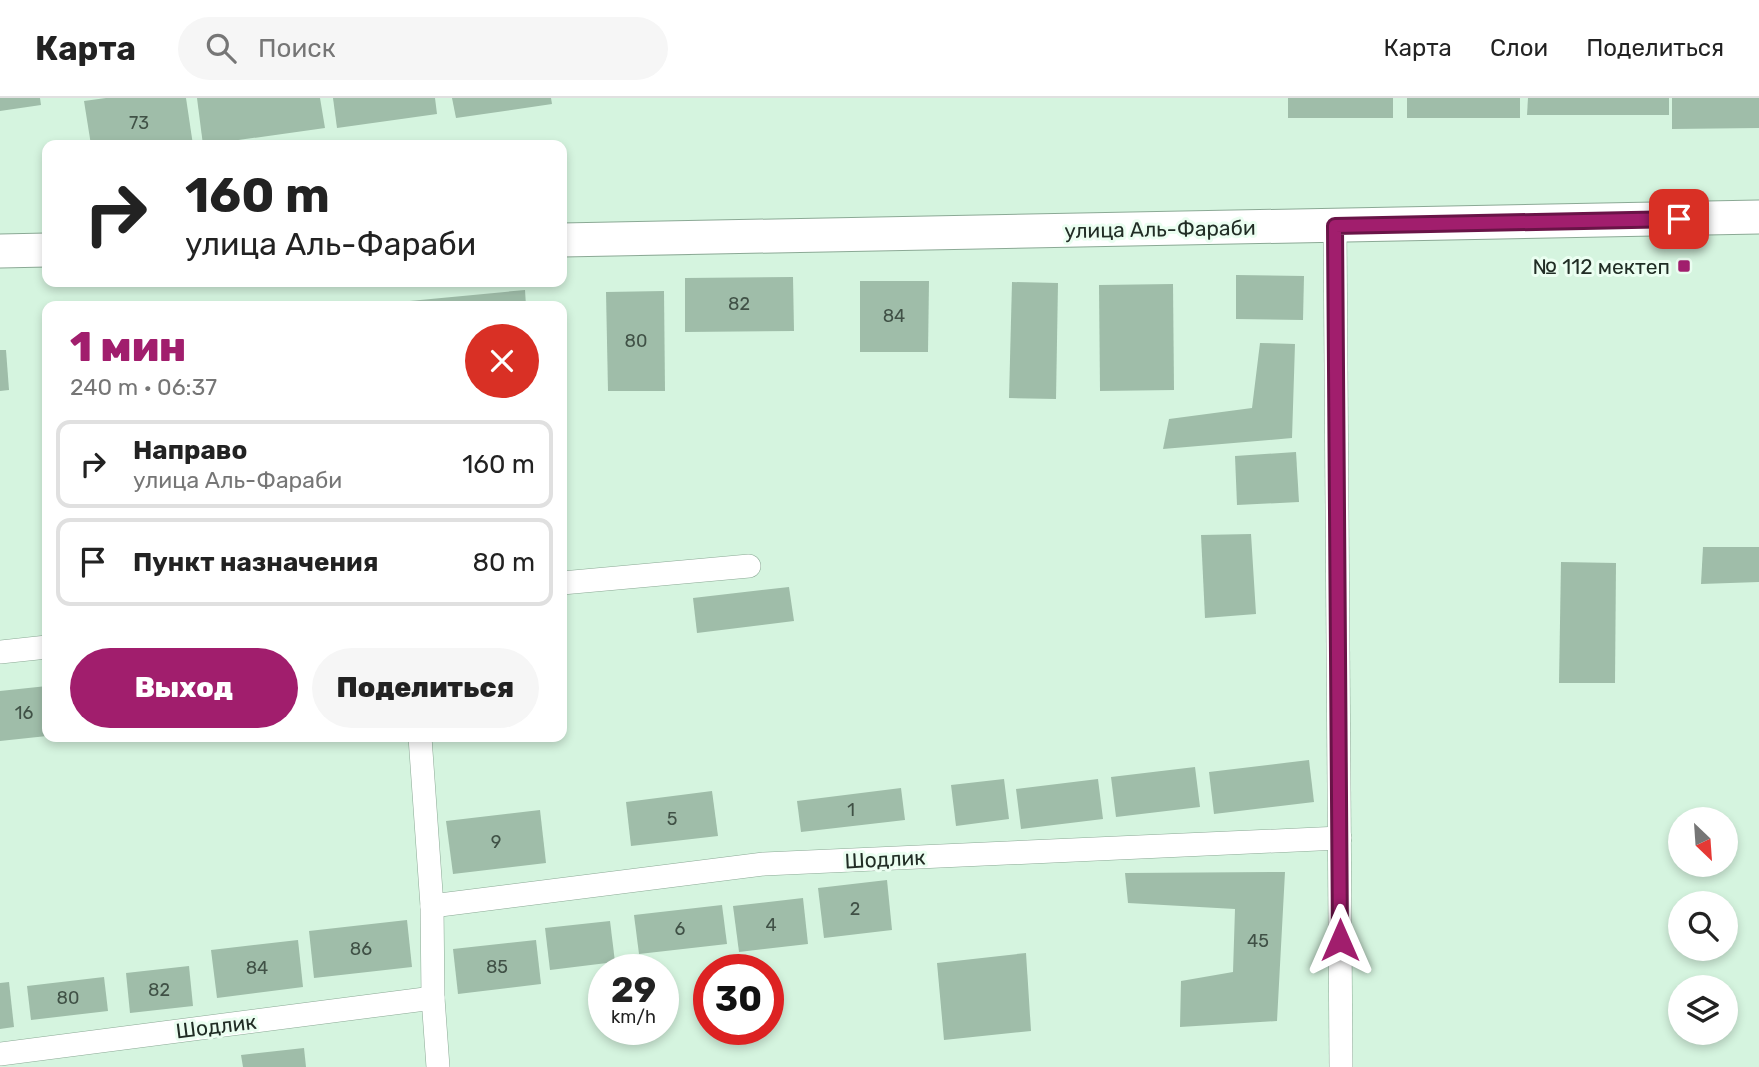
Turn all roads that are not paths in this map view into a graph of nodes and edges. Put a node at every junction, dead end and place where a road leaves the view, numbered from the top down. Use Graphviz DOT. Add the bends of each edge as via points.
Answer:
graph roads {
  1 [pos="1759,217"];
  2 [pos="1335,226"];
  3 [pos="567,240"];
  4 [pos="42,250"];
  5 [pos="0,251"];
  6 [pos="749,566"];
  7 [pos="567,583"];
  8 [pos="42,648"];
  9 [pos="0,652"];
  10 [pos="420,742"];
  11 [pos="1340,838"];
  12 [pos="432,906"];
  13 [pos="433,998"];
  14 [pos="0,1054"];
  15 [pos="438,1067"];
  16 [pos="1341,1067"];
  1 -- 2 [label="main road, улица Аль-Фараби"];
  2 -- 3 [label="main road, улица Аль-Фараби"];
  2 -- 11 [label="street"];
  4 -- 5 [label="main road"];
  6 -- 7 [label="street"];
  8 -- 9 [label="street"];
  10 -- 12 [label="street"];
  11 -- 12 [label="street, Шодлик" via="764,864"];
  11 -- 16 [label="street"];
  12 -- 13 [label="street"];
  13 -- 14 [label="street, Шодлик"];
  13 -- 15 [label="street"];
}
